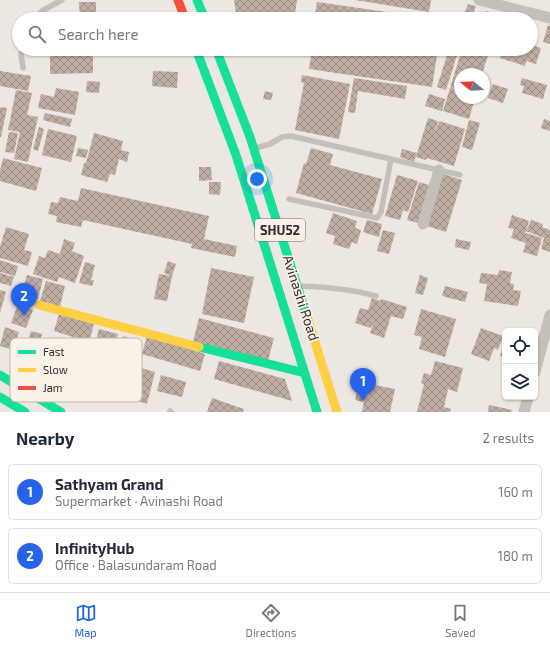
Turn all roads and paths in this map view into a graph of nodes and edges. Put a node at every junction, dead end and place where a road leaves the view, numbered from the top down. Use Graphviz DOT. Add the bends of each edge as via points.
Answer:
graph roads {
  1 [pos="62,0"];
  2 [pos="178,0"];
  3 [pos="197,0"];
  4 [pos="479,0"];
  5 [pos="41,12"];
  6 [pos="182,12"];
  7 [pos="202,12"];
  8 [pos="526,12"];
  9 [pos="538,15"];
  10 [pos="550,18"];
  11 [pos="21,56"];
  12 [pos="199,56"];
  13 [pos="219,56"];
  14 [pos="23,68"];
  15 [pos="254,148"];
  16 [pos="391,159"];
  17 [pos="439,170"];
  18 [pos="460,175"];
  19 [pos="289,199"];
  20 [pos="423,224"];
  21 [pos="298,286"];
  22 [pos="376,296"];
  23 [pos="39,305"];
  24 [pos="550,315"];
  25 [pos="546,345"];
  26 [pos="538,365"];
  27 [pos="305,373"];
  28 [pos="0,375"];
  29 [pos="10,381"];
  30 [pos="0,397"];
  31 [pos="527,400"];
  32 [pos="45,402"];
  33 [pos="24,412"];
  34 [pos="61,412"];
  35 [pos="317,412"];
  36 [pos="337,412"];
  37 [pos="524,412"];
  1 -- 5 [label="lane"];
  2 -- 6 [label="main road"];
  3 -- 7 [label="main road"];
  4 -- 8 [label="street"];
  9 -- 10 [label="street"];
  11 -- 14 [label="lane"];
  12 -- 27 [label="main road, Avinashi Road / SHU52" via="236,155"];
  13 -- 15 [label="main road, Avinashi Road / SHU52"];
  15 -- 16 [label="lane" via="291,136"];
  15 -- 21 [label="main road, Avinashi Road / SHU52"];
  16 -- 17 [label="lane"];
  16 -- 19 [label="lane" via="381,212 377,218"];
  17 -- 18 [label="lane"];
  17 -- 20 [label="street"];
  21 -- 22 [label="lane" via="340,288"];
  21 -- 36 [label="main road, Avinashi Road / SHU52"];
  23 -- 27 [label="main road"];
  24 -- 25 [label="street"];
  25 -- 26 [label="street"];
  27 -- 35 [label="main road, Avinashi Road / SHU52"];
  28 -- 29 [label="main road"];
  30 -- 33 [label="main road"];
  31 -- 37 [label="street"];
  32 -- 34 [label="main road"];
}
